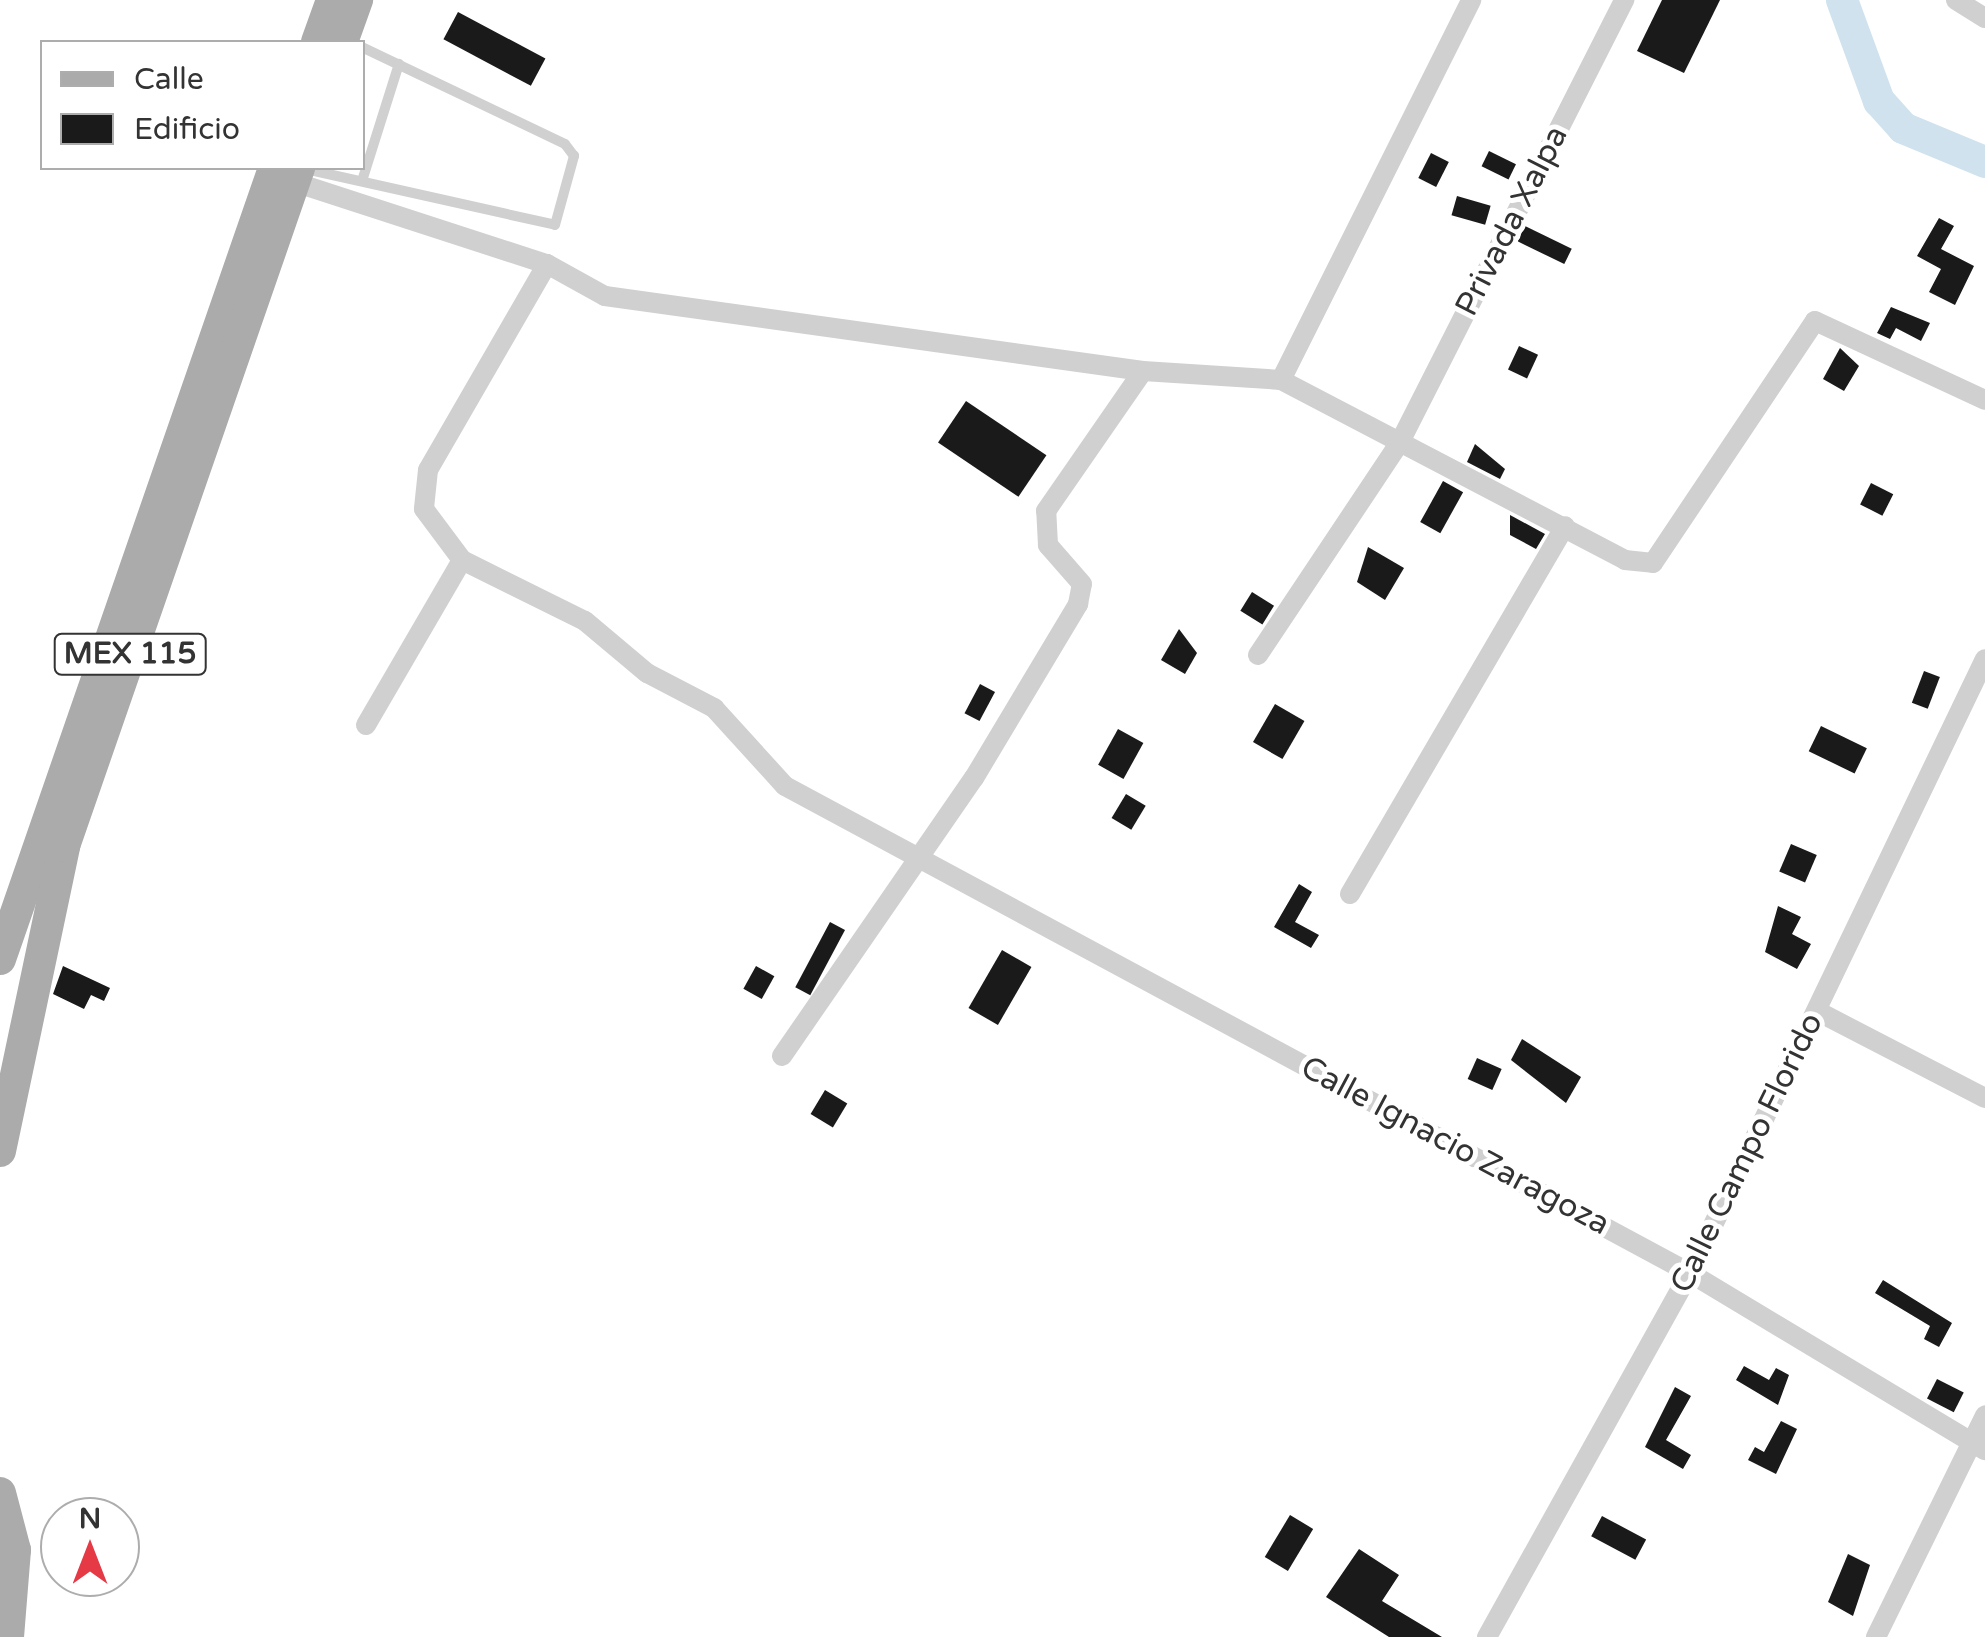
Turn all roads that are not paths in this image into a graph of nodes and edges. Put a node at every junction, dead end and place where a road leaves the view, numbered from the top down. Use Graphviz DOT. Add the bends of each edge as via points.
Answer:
graph roads {
  1 [pos="332,0"];
  2 [pos="357,0"];
  3 [pos="1471,0"];
  4 [pos="1624,0"];
  5 [pos="1956,0"];
  6 [pos="1985,18"];
  7 [pos="343,40"];
  8 [pos="345,40"];
  9 [pos="365,51"];
  10 [pos="398,64"];
  11 [pos="292,171"];
  12 [pos="362,180"];
  13 [pos="546,264"];
  14 [pos="1143,370"];
  15 [pos="1281,380"];
  16 [pos="1985,400"];
  17 [pos="1400,442"];
  18 [pos="1565,526"];
  19 [pos="462,560"];
  20 [pos="1258,655"];
  21 [pos="1985,660"];
  22 [pos="366,725"];
  23 [pos="918,855"];
  24 [pos="1350,894"];
  25 [pos="0,960"];
  26 [pos="1817,1011"];
  27 [pos="782,1056"];
  28 [pos="1985,1098"];
  29 [pos="0,1151"];
  30 [pos="1690,1272"];
  31 [pos="1985,1415"];
  32 [pos="1978,1446"];
  33 [pos="0,1493"];
  34 [pos="8,1637"];
  35 [pos="1488,1637"];
  36 [pos="1876,1637"];
  1 -- 7 [label="main road"];
  2 -- 8 [label="main road"];
  3 -- 15 [label="street"];
  4 -- 17 [label="street, Privada Xalpa"];
  5 -- 6 [label="street"];
  9 -- 10 [label="lane"];
  10 -- 12 [label="lane"];
  10 -- 12 [label="lane" via="565,144 574,156 555,225"];
  11 -- 12 [label="lane"];
  11 -- 13 [label="street"];
  11 -- 25 [label="main road, MEX 115"];
  11 -- 29 [label="main road, MEX 115" via="64,846"];
  13 -- 14 [label="street" via="606,296"];
  13 -- 19 [label="street" via="428,470 424,509"];
  14 -- 15 [label="street"];
  14 -- 23 [label="street" via="1046,511 1048,545 1082,584 1078,604"];
  15 -- 17 [label="street"];
  16 -- 18 [label="street" via="1816,321 1653,564 1624,560"];
  17 -- 18 [label="street"];
  17 -- 20 [label="street, Privada Xalpa"];
  18 -- 24 [label="street"];
  19 -- 22 [label="street"];
  19 -- 23 [label="street, Calle Ignacio Zaragoza" via="585,621 647,672 714,708 785,786"];
  21 -- 26 [label="street, Calle Campo Florido"];
  23 -- 27 [label="street"];
  23 -- 30 [label="street, Calle Ignacio Zaragoza"];
  26 -- 28 [label="street"];
  26 -- 30 [label="street, Calle Campo Florido"];
  30 -- 32 [label="street, Calle Ignacio Zaragoza"];
  30 -- 35 [label="street, Calle Campo Florido"];
  31 -- 32 [label="street"];
  32 -- 36 [label="street"];
  33 -- 34 [label="main road" via="15,1550"];
}
